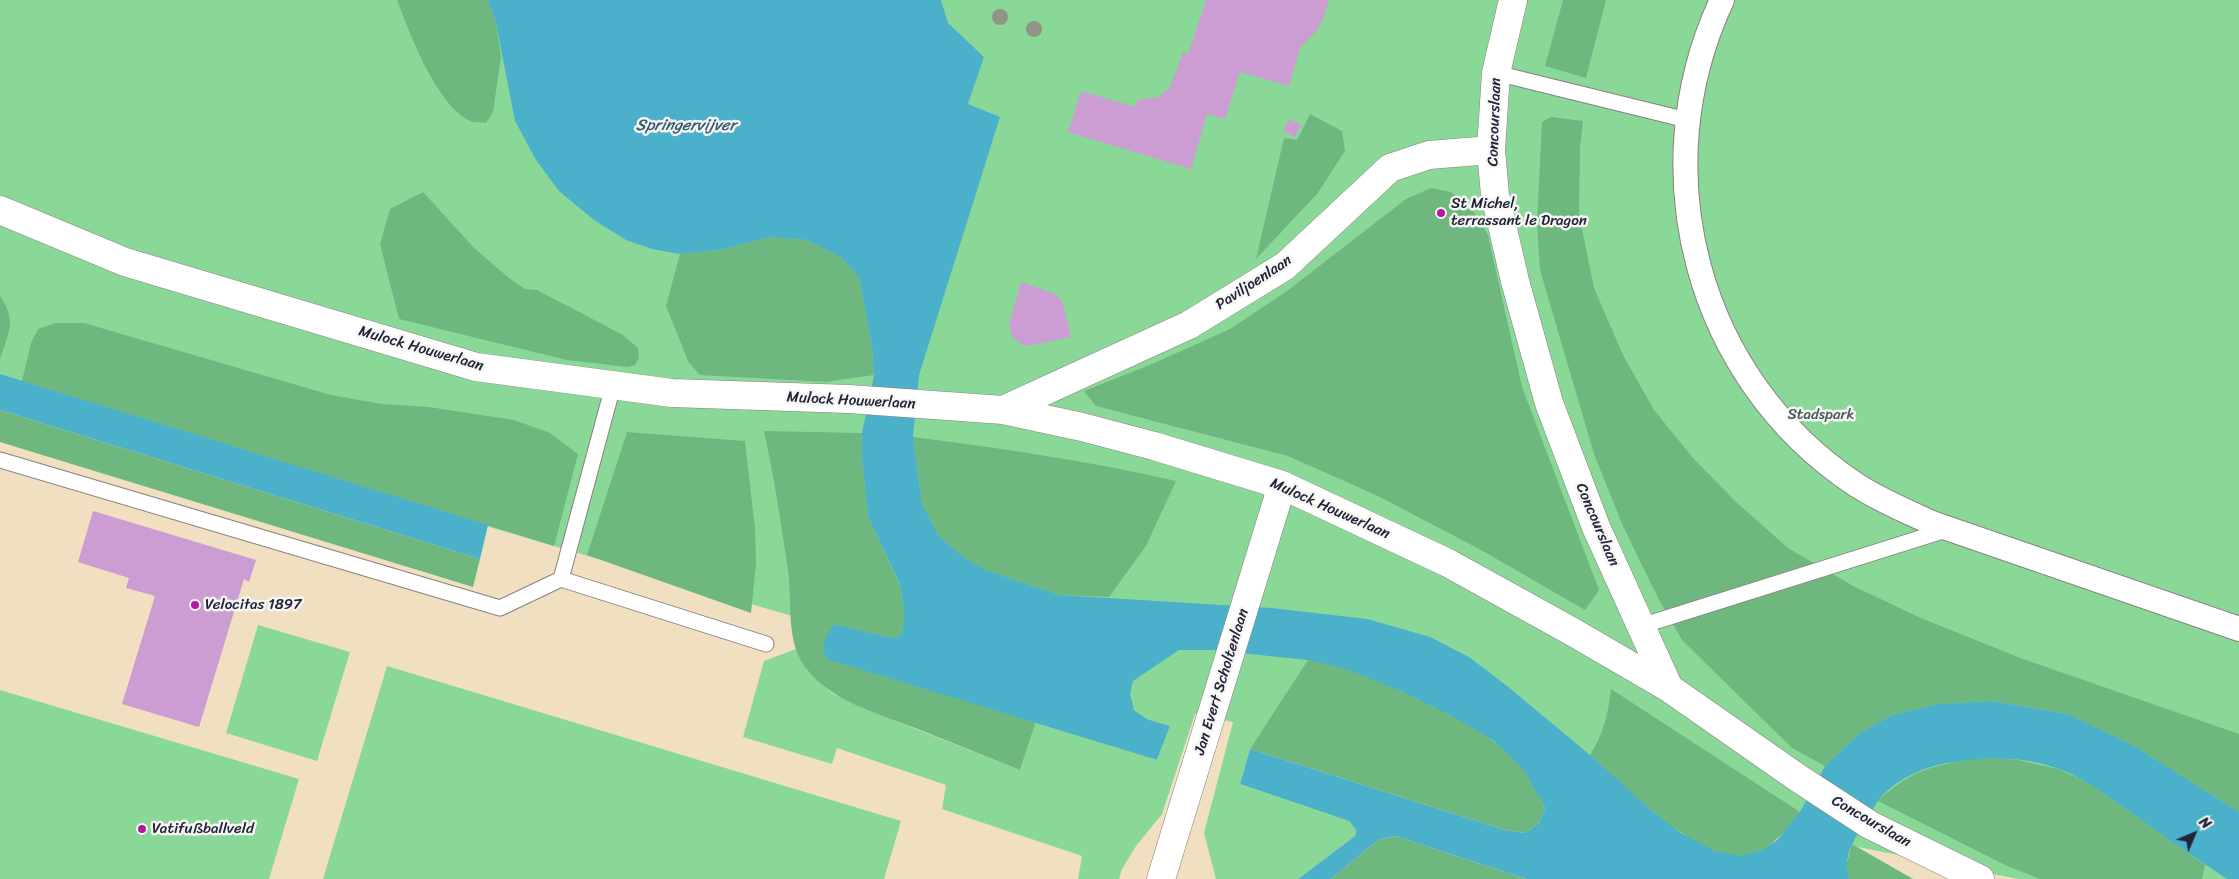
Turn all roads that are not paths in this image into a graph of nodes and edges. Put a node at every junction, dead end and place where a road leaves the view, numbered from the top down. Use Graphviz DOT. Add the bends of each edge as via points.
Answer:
graph roads {
  1 [pos="1513,0"];
  2 [pos="1722,0"];
  3 [pos="1496,74"];
  4 [pos="1687,120"];
  5 [pos="1491,150"];
  6 [pos="0,210"];
  7 [pos="613,386"];
  8 [pos="1003,410"];
  9 [pos="0,460"];
  10 [pos="1282,485"];
  11 [pos="1949,529"];
  12 [pos="561,579"];
  13 [pos="1641,626"];
  14 [pos="2239,630"];
  15 [pos="766,644"];
  16 [pos="1669,688"];
  17 [pos="1161,879"];
  18 [pos="1980,879"];
  1 -- 3 [label="street, Concourslaan"];
  2 -- 4 [label="street" via="1710,24 1697,65"];
  3 -- 4 [label="lane"];
  3 -- 5 [label="street, Concourslaan"];
  4 -- 11 [label="street" via="1685,194 1691,237 1717,320 1742,366 1761,395 1820,458 1892,506"];
  5 -- 8 [label="street, Paviljoenlaan" via="1429,155 1390,168 1285,266 1189,324"];
  5 -- 13 [label="street, Concourslaan" via="1495,195 1549,403 1596,527"];
  6 -- 7 [label="street, Mulock Houwerlaan" via="125,262 476,367"];
  7 -- 8 [label="street, Mulock Houwerlaan" via="672,393 849,399"];
  7 -- 12 [label="lane"];
  8 -- 10 [label="street, Mulock Houwerlaan" via="1118,437"];
  9 -- 12 [label="lane" via="500,608"];
  10 -- 16 [label="street, Mulock Houwerlaan" via="1448,563"];
  10 -- 17 [label="street, Jan Evert Scholtenlaan"];
  11 -- 13 [label="lane"];
  11 -- 14 [label="street"];
  12 -- 15 [label="lane"];
  13 -- 16 [label="street, Concourslaan"];
  16 -- 18 [label="street, Concourslaan" via="1870,825"];
}
